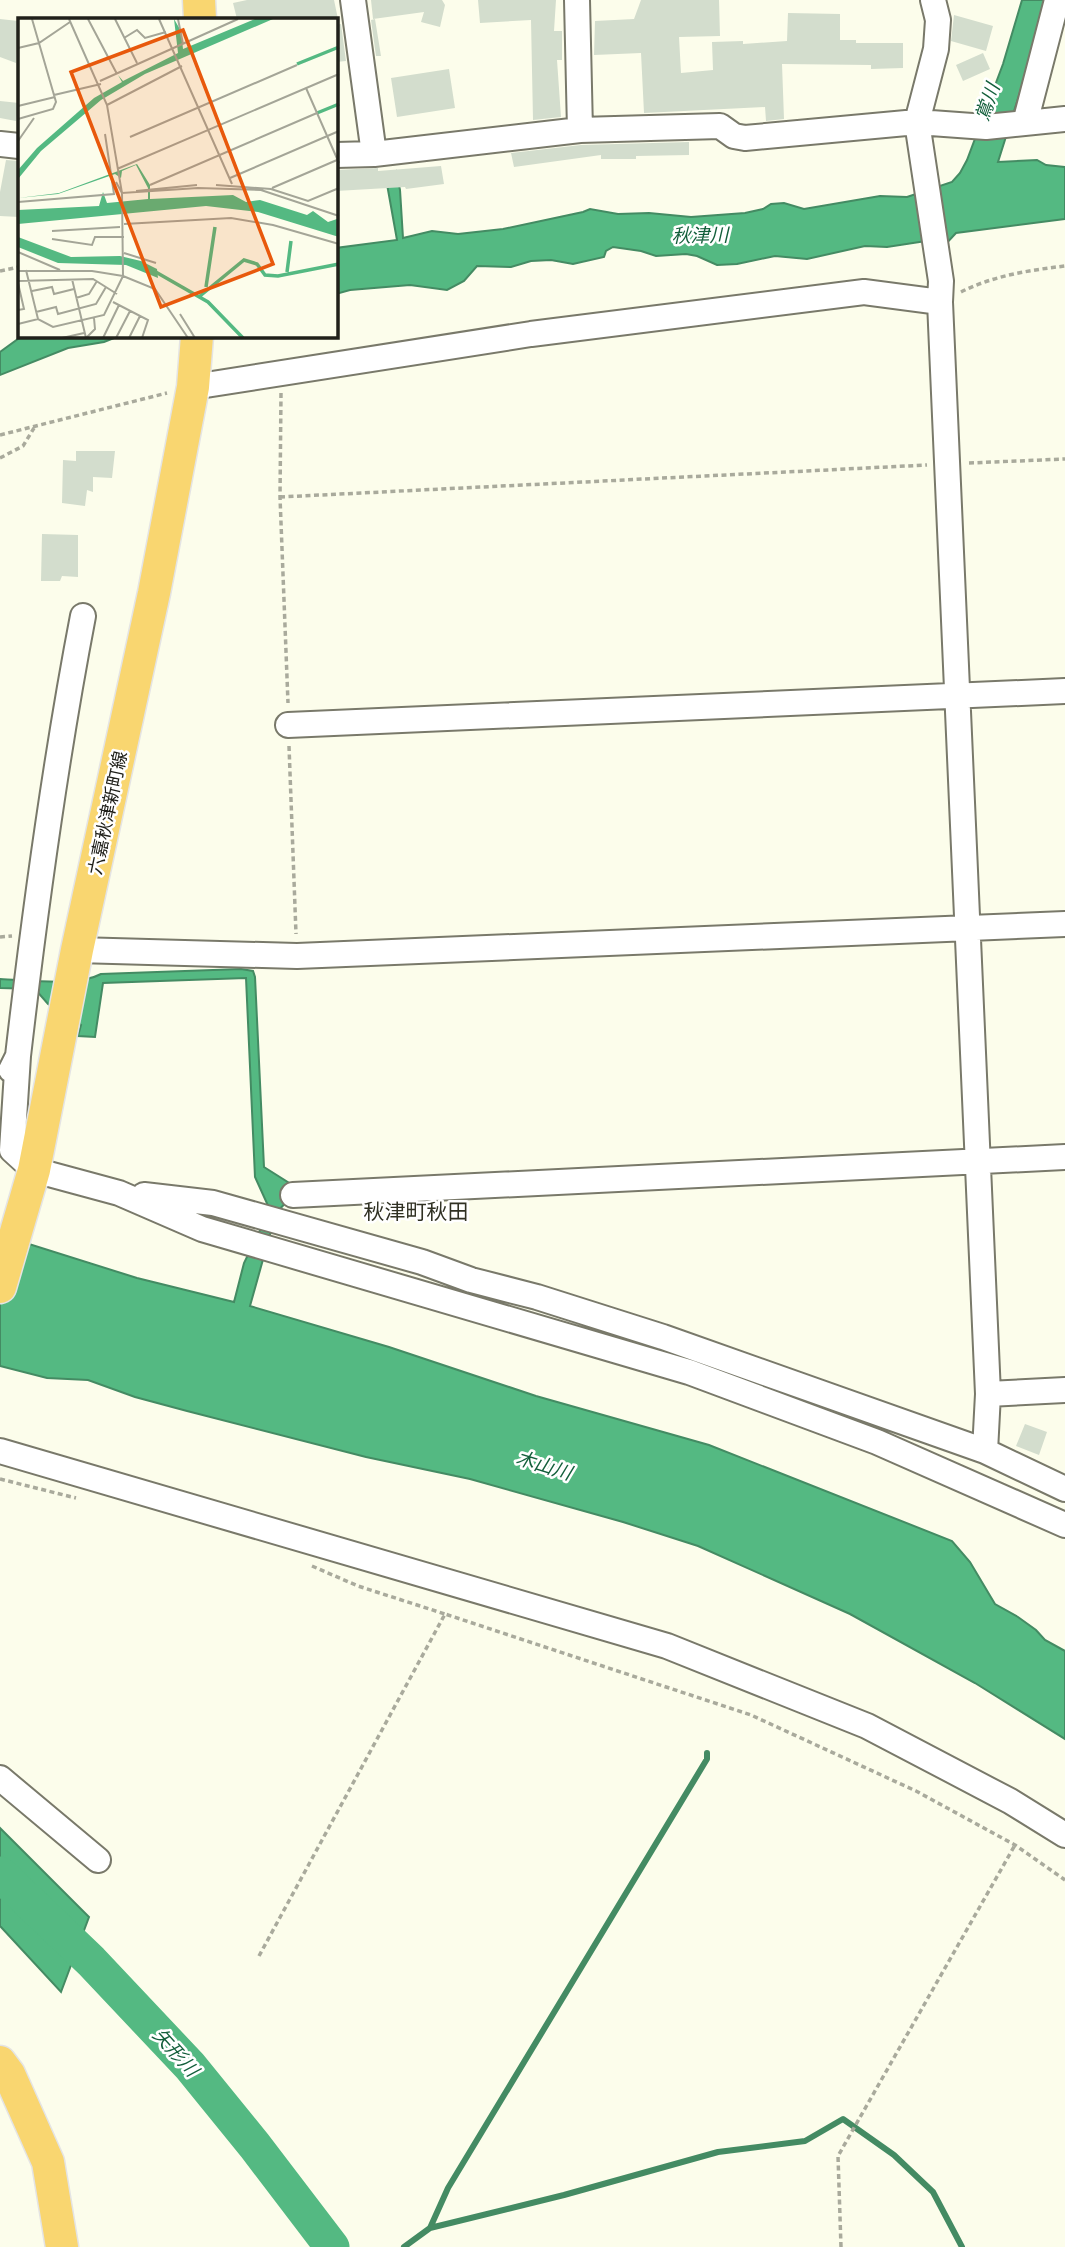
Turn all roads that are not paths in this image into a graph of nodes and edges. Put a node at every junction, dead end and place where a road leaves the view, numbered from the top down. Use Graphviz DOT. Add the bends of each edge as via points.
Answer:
graph roads {
  1 [pos="199,0"];
  2 [pos="353,0"];
  3 [pos="577,0"];
  4 [pos="933,0"];
  5 [pos="1057,0"];
  6 [pos="200,18"];
  7 [pos="1065,119"];
  8 [pos="917,122"];
  9 [pos="1007,124"];
  10 [pos="580,130"];
  11 [pos="0,144"];
  12 [pos="18,146"];
  13 [pos="374,154"];
  14 [pos="338,155"];
  15 [pos="941,292"];
  16 [pos="197,338"];
  17 [pos="192,387"];
  18 [pos="83,617"];
  19 [pos="1065,691"];
  20 [pos="957,695"];
  21 [pos="288,725"];
  22 [pos="1065,923"];
  23 [pos="966,928"];
  24 [pos="77,950"];
  25 [pos="18,1056"];
  26 [pos="0,1093"];
  27 [pos="1065,1157"];
  28 [pos="977,1160"];
  29 [pos="34,1170"];
  30 [pos="119,1193"];
  31 [pos="293,1195"];
  32 [pos="0,1287"];
  33 [pos="1065,1390"];
  34 [pos="988,1394"];
  35 [pos="0,1451"];
  36 [pos="985,1451"];
  37 [pos="1065,1489"];
  38 [pos="1065,1525"];
  39 [pos="0,1778"];
  40 [pos="1065,1835"];
  41 [pos="98,1860"];
  42 [pos="0,2062"];
  43 [pos="62,2247"];
  1 -- 6 [label="main road"];
  2 -- 13 [label="street"];
  3 -- 10 [label="street"];
  4 -- 8 [label="street" via="938,20 936,49"];
  5 -- 9 [label="street"];
  7 -- 9 [label="street"];
  8 -- 9 [label="street"];
  8 -- 10 [label="street" via="745,138 720,126"];
  8 -- 15 [label="street"];
  10 -- 13 [label="street"];
  11 -- 12 [label="street"];
  13 -- 14 [label="street"];
  15 -- 17 [label="street" via="864,292 531,334"];
  15 -- 20 [label="street"];
  16 -- 17 [label="main road, 六嘉秋津新町線"];
  17 -- 24 [label="main road, 六嘉秋津新町線" via="152,606"];
  18 -- 25 [label="street" via="60,738"];
  19 -- 20 [label="street"];
  20 -- 21 [label="street"];
  20 -- 23 [label="street"];
  22 -- 23 [label="street"];
  23 -- 24 [label="street" via="297,956"];
  23 -- 28 [label="street"];
  24 -- 29 [label="main road, 六嘉秋津新町線"];
  25 -- 26 [label="street"];
  25 -- 29 [label="street" via="12,1150"];
  27 -- 28 [label="street"];
  28 -- 31 [label="street"];
  28 -- 34 [label="street"];
  29 -- 30 [label="street"];
  29 -- 32 [label="main road, 六嘉秋津新町線"];
  30 -- 36 [label="street" via="213,1203 422,1262 663,1337"];
  30 -- 38 [label="street" via="202,1229 689,1372 877,1442"];
  33 -- 34 [label="street"];
  34 -- 36 [label="street"];
  35 -- 40 [label="street" via="667,1646 867,1726"];
  36 -- 37 [label="street"];
  39 -- 41 [label="street"];
  42 -- 43 [label="main road" via="48,2162"];
}
